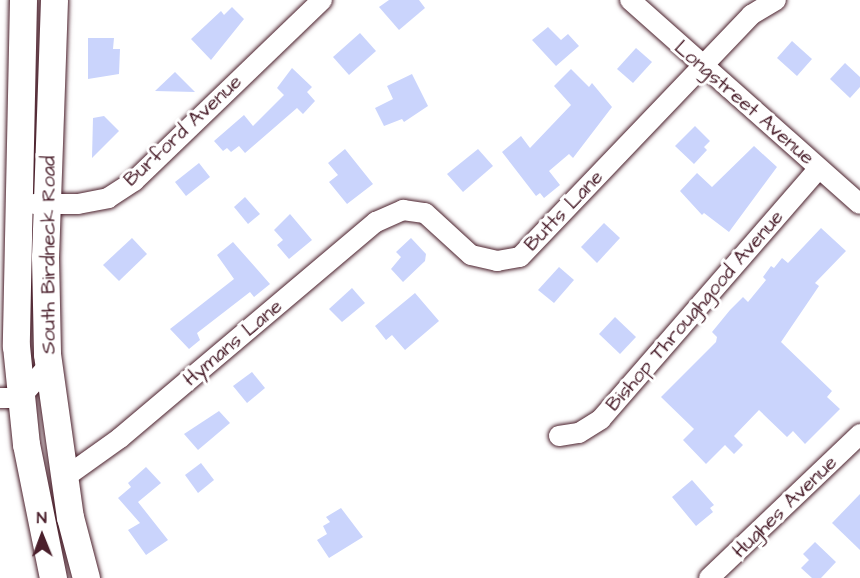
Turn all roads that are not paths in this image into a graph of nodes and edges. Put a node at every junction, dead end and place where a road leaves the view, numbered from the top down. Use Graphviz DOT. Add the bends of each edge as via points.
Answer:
graph roads {
  1 [pos="23,0"];
  2 [pos="54,0"];
  3 [pos="322,0"];
  4 [pos="630,0"];
  5 [pos="776,0"];
  6 [pos="701,67"];
  7 [pos="819,168"];
  8 [pos="17,203"];
  9 [pos="48,204"];
  10 [pos="860,204"];
  11 [pos="403,210"];
  12 [pos="48,366"];
  13 [pos="9,367"];
  14 [pos="10,398"];
  15 [pos="860,435"];
  16 [pos="559,436"];
  17 [pos="64,478"];
  18 [pos="53,578"];
  19 [pos="86,578"];
  20 [pos="708,578"];
  1 -- 8 [label="main road, South Birdneck Road"];
  2 -- 9 [label="main road, South Birdneck Road"];
  3 -- 9 [label="street, Burford Avenue" via="134,181 108,198"];
  4 -- 6 [label="street, Longstreet Avenue"];
  5 -- 6 [label="street, Butts Lane" via="751,15"];
  6 -- 7 [label="street, Longstreet Avenue"];
  6 -- 11 [label="street, Butts Lane" via="520,257 497,261 471,255 425,213"];
  7 -- 10 [label="street, Longstreet Avenue"];
  7 -- 16 [label="street, Bishop Throughgood Avenue" via="601,419 579,433"];
  8 -- 9 [label="street, Burford Avenue"];
  8 -- 13 [label="main road, South Birdneck Road"];
  9 -- 12 [label="main road, South Birdneck Road"];
  11 -- 17 [label="street, Hymans Lane" via="376,222 120,438"];
  12 -- 14 [label="street"];
  12 -- 17 [label="main road, South Birdneck Road"];
  13 -- 14 [label="main road, South Birdneck Road"];
  14 -- 18 [label="main road, South Birdneck Road"];
  15 -- 20 [label="street, Hughes Avenue"];
  17 -- 19 [label="main road, South Birdneck Road"];
}
